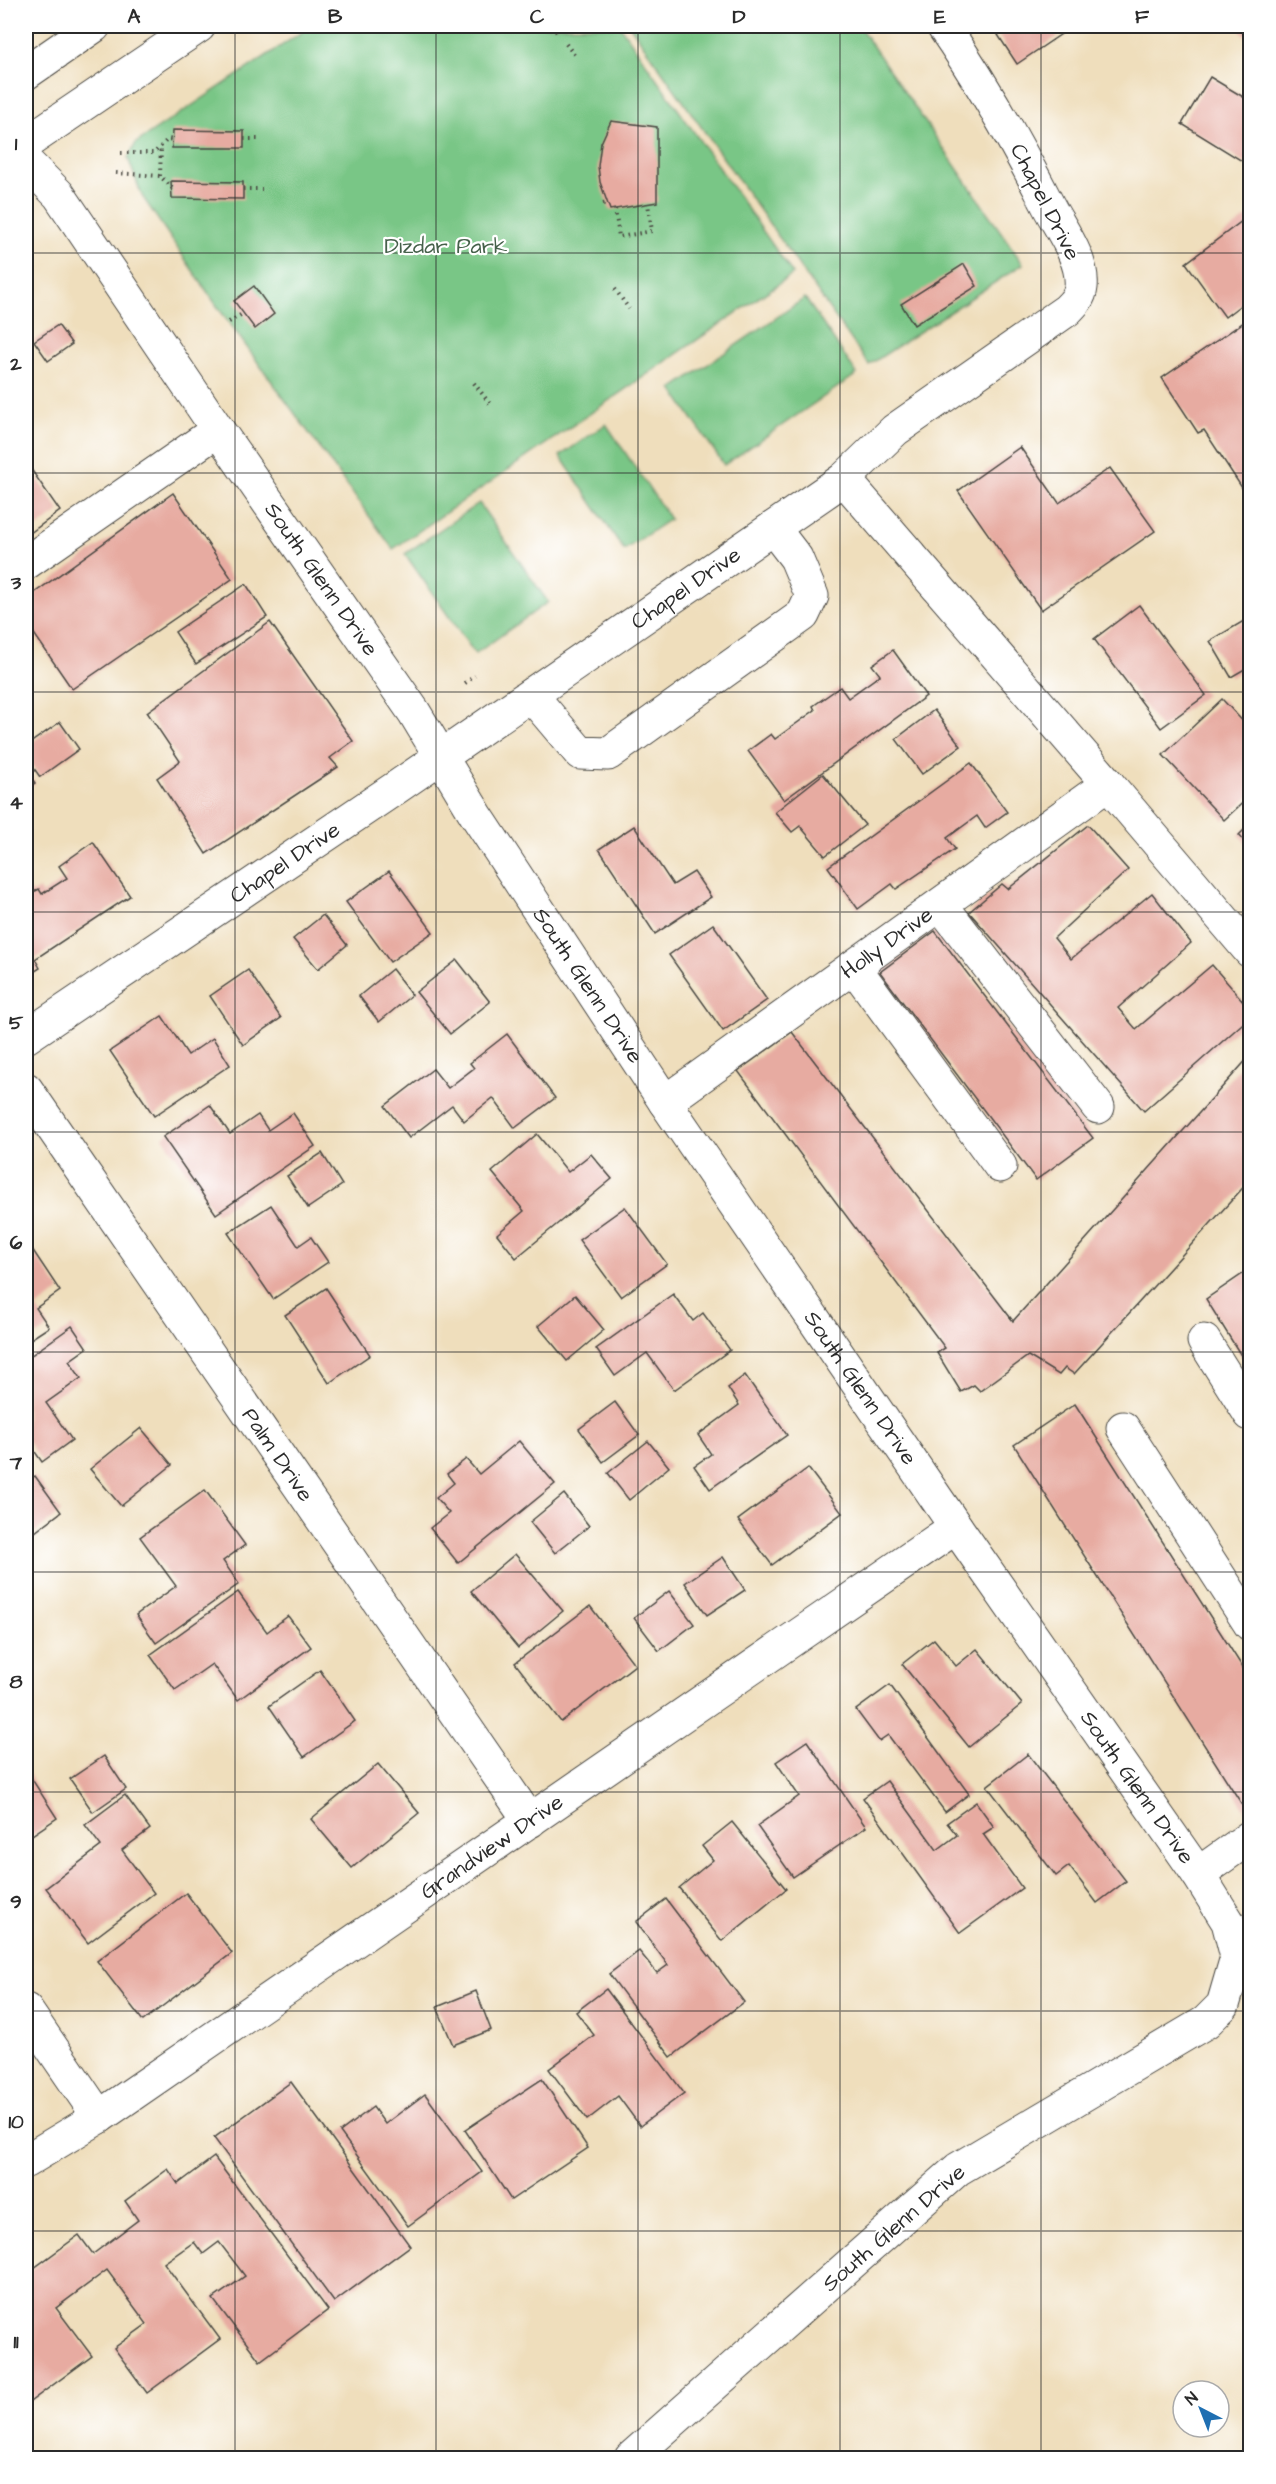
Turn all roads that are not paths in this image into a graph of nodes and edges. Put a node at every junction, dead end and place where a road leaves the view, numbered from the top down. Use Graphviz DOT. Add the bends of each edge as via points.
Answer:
graph roads {
  1 [pos="94,26"];
  2 [pos="199,26"];
  3 [pos="943,26"];
  4 [pos="26,73"];
  5 [pos="26,143"];
  6 [pos="26,162"];
  7 [pos="218,429"];
  8 [pos="844,479"];
  9 [pos="773,528"];
  10 [pos="26,563"];
  11 [pos="531,695"];
  12 [pos="441,757"];
  13 [pos="1108,784"];
  14 [pos="941,905"];
  15 [pos="1251,951"];
  16 [pos="854,967"];
  17 [pos="26,1037"];
  18 [pos="26,1089"];
  19 [pos="665,1102"];
  20 [pos="1098,1107"];
  21 [pos="1000,1166"];
  22 [pos="1204,1341"];
  23 [pos="1251,1414"];
  24 [pos="1123,1428"];
  25 [pos="956,1527"];
  26 [pos="1251,1624"];
  27 [pos="530,1821"];
  28 [pos="1251,1837"];
  29 [pos="1198,1874"];
  30 [pos="1244,1953"];
  31 [pos="26,2010"];
  32 [pos="99,2117"];
  33 [pos="26,2161"];
  34 [pos="631,2458"];
  1 -- 4 [label="street"];
  2 -- 5 [label="street"];
  3 -- 8 [label="street, Chapel Drive" via="1013,136 1078,264 1081,286 1078,299 1067,310 895,430"];
  6 -- 7 [label="street, South Glenn Drive" via="59,195"];
  7 -- 10 [label="street"];
  7 -- 12 [label="street, South Glenn Drive"];
  8 -- 9 [label="street, Chapel Drive"];
  8 -- 13 [label="street"];
  9 -- 11 [label="street, Chapel Drive"];
  9 -- 11 [label="street" via="796,558 812,596 803,615 608,754 580,753"];
  11 -- 12 [label="street, Chapel Drive"];
  12 -- 17 [label="street, Chapel Drive"];
  12 -- 19 [label="street, South Glenn Drive"];
  13 -- 14 [label="street, Holly Drive"];
  13 -- 15 [label="street"];
  14 -- 16 [label="street, Holly Drive"];
  14 -- 20 [label="street"];
  16 -- 19 [label="street, Holly Drive"];
  16 -- 21 [label="street"];
  18 -- 27 [label="street, Palm Drive"];
  19 -- 25 [label="street, South Glenn Drive"];
  22 -- 23 [label="street"];
  24 -- 26 [label="street"];
  25 -- 27 [label="street, Grandview Drive"];
  25 -- 29 [label="street, South Glenn Drive"];
  27 -- 32 [label="street, Grandview Drive"];
  28 -- 29 [label="street"];
  29 -- 30 [label="street, South Glenn Drive"];
  30 -- 34 [label="street, South Glenn Drive" via="1223,2005 1206,2022 958,2169"];
  31 -- 32 [label="street"];
  32 -- 33 [label="street, Grandview Drive"];
}
